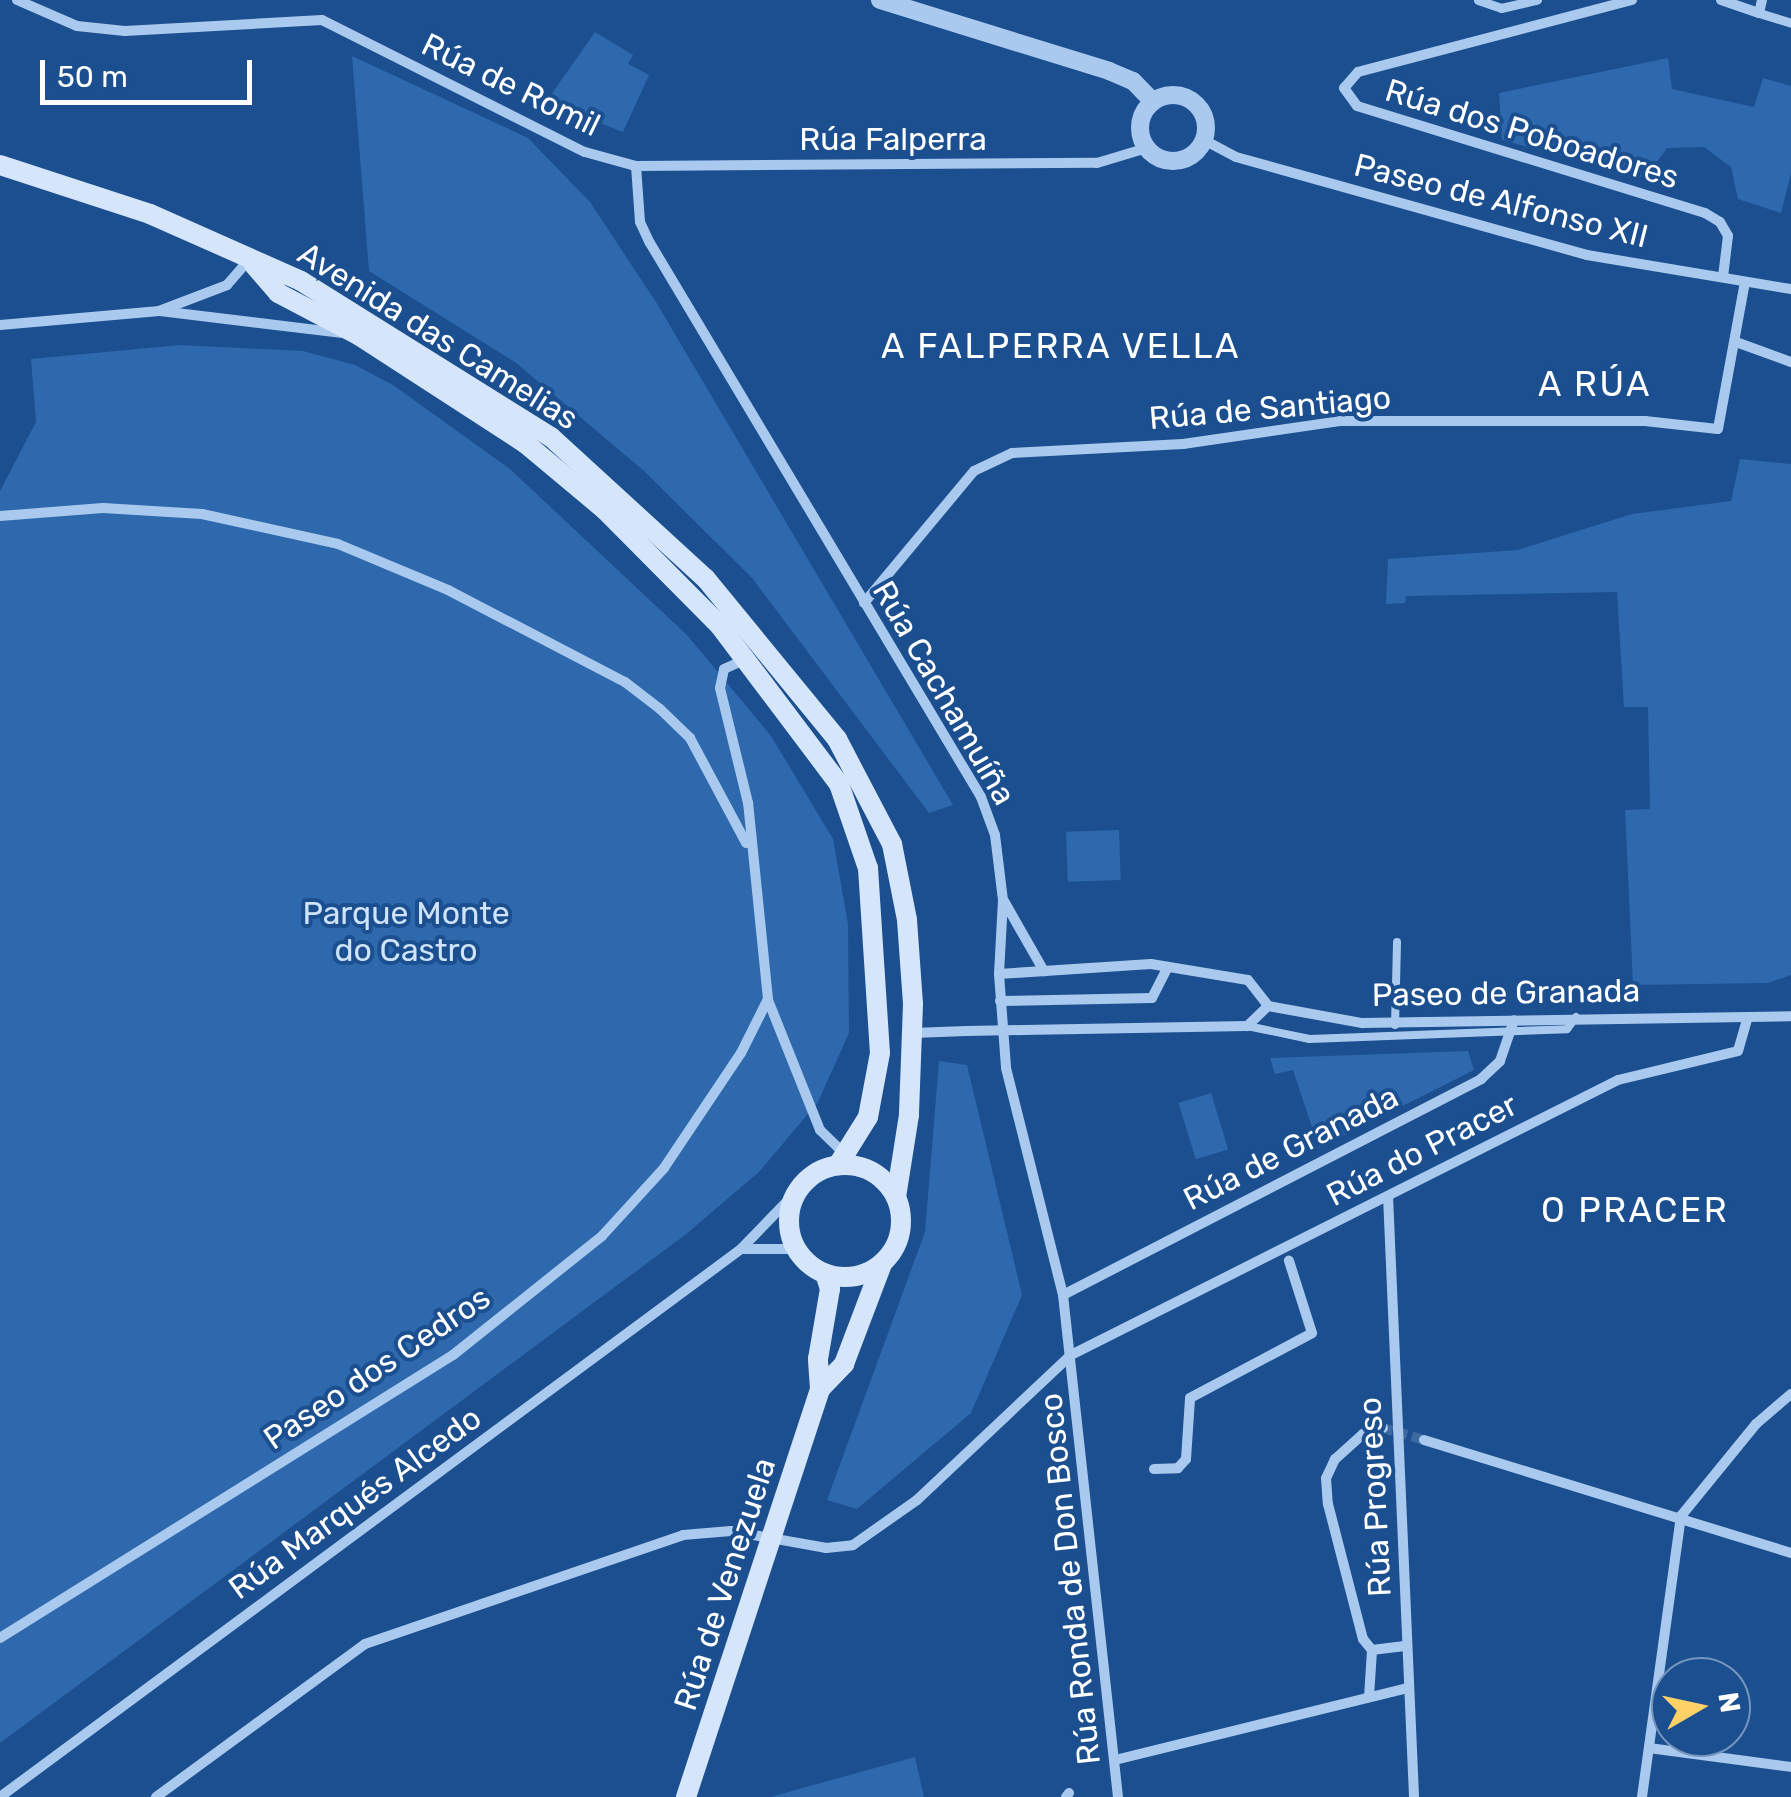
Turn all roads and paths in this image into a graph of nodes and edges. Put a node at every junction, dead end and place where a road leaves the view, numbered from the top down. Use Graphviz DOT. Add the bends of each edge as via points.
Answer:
graph roads {
  1 [pos="17,0"];
  2 [pos="880,0"];
  3 [pos="1478,0"];
  4 [pos="1537,0"];
  5 [pos="1581,0"];
  6 [pos="1632,0"];
  7 [pos="1721,0"];
  8 [pos="1762,0"];
  9 [pos="1590,10"];
  10 [pos="1758,14"];
  11 [pos="1791,22"];
  12 [pos="1153,102"];
  13 [pos="1204,140"];
  14 [pos="1147,148"];
  15 [pos="0,165"];
  16 [pos="636,166"];
  17 [pos="249,260"];
  18 [pos="1722,277"];
  19 [pos="1746,282"];
  20 [pos="1791,288"];
  21 [pos="159,311"];
  22 [pos="0,325"];
  23 [pos="360,336"];
  24 [pos="1736,342"];
  25 [pos="1791,362"];
  26 [pos="0,516"];
  27 [pos="864,603"];
  28 [pos="747,660"];
  29 [pos="748,849"];
  30 [pos="1003,900"];
  31 [pos="1397,942"];
  32 [pos="1168,967"];
  33 [pos="1044,971"];
  34 [pos="999,974"];
  35 [pos="768,999"];
  36 [pos="1000,1001"];
  37 [pos="1268,1006"];
  38 [pos="1791,1016"];
  39 [pos="1747,1019"];
  40 [pos="1513,1025"];
  41 [pos="1247,1026"];
  42 [pos="1395,1028"];
  43 [pos="913,1032"];
  44 [pos="846,1163"];
  45 [pos="796,1192"];
  46 [pos="1388,1196"];
  47 [pos="896,1197"];
  48 [pos="741,1249"];
  49 [pos="796,1249"];
  50 [pos="1288,1261"];
  51 [pos="882,1263"];
  52 [pos="825,1274"];
  53 [pos="1062,1295"];
  54 [pos="1070,1355"];
  55 [pos="820,1389"];
  56 [pos="1791,1394"];
  57 [pos="1383,1428"];
  58 [pos="1424,1440"];
  59 [pos="1154,1470"];
  60 [pos="1681,1516"];
  61 [pos="773,1537"];
  62 [pos="1791,1553"];
  63 [pos="0,1638"];
  64 [pos="1407,1646"];
  65 [pos="1372,1650"];
  66 [pos="1408,1688"];
  67 [pos="1369,1697"];
  68 [pos="1649,1748"];
  69 [pos="1116,1760"];
  70 [pos="1791,1767"];
  71 [pos="5,1795"];
  72 [pos="156,1797"];
  73 [pos="686,1797"];
  74 [pos="1118,1797"];
  75 [pos="1414,1797"];
  76 [pos="1642,1797"];
  1 -- 16 [label="street, Rúa de Romil" via="77,26 125,30 322,20 585,152"];
  2 -- 12 [label="street" via="1109,71 1133,81"];
  3 -- 4 [label="street" via="1501,8"];
  5 -- 9 [label="street"];
  6 -- 9 [label="street, Rúa dos Poboadores"];
  7 -- 10 [label="street"];
  8 -- 10 [label="street"];
  9 -- 18 [label="street, Rúa dos Poboadores" via="1358,72 1344,88 1346,96 1358,106 1705,213 1728,236"];
  10 -- 11 [label="street"];
  12 -- 13 [label="street" via="1173,95 1193,101 1205,118"];
  12 -- 14 [label="street" via="1142,119"];
  13 -- 14 [label="street" via="1183,160 1163,160"];
  13 -- 18 [label="street, Paseo de Alfonso XII" via="1236,157 1588,255"];
  14 -- 16 [label="street, Rúa Falperra" via="1097,163"];
  15 -- 17 [label="main road, Avenida das Camelias" via="150,214"];
  16 -- 27 [label="street, Rúa Cachamuíña" via="640,222 650,242"];
  17 -- 21 [label="street" via="227,285"];
  17 -- 23 [label="main road, Avenida das Camelias" via="278,293"];
  17 -- 43 [label="main road, Avenida das Camelias" via="301,281 551,437 706,579 837,740 881,814 908,920"];
  18 -- 19 [label="street, Paseo de Alfonso XII"];
  19 -- 20 [label="street, Paseo de Alfonso XII"];
  19 -- 24 [label="street"];
  21 -- 22 [label="street"];
  21 -- 23 [label="street"];
  23 -- 28 [label="main road, Avenida das Camelias" via="538,454 606,510"];
  24 -- 25 [label="street"];
  24 -- 27 [label="street, Rúa de Santiago" via="1718,429 1645,420 1341,421 1183,444 1012,453 974,472"];
  26 -- 29 [label="street" via="103,508 202,514 338,544 448,590 608,672 660,708 714,775"];
  27 -- 30 [label="street, Rúa Cachamuíña" via="981,797"];
  28 -- 29 [label="street" via="719,678 748,803"];
  28 -- 44 [label="main road, Avenida das Camelias" via="838,784 868,868 880,1053 868,1118"];
  29 -- 35 [label="street"];
  30 -- 33 [label="street"];
  30 -- 34 [label="street, Rúa Cachamuíña"];
  31 -- 42 [label="lane"];
  32 -- 33 [label="street"];
  32 -- 36 [label="street" via="1152,998"];
  32 -- 37 [label="street" via="1248,980"];
  33 -- 34 [label="street"];
  34 -- 36 [label="street, Rúa Cachamuíña"];
  35 -- 44 [label="street" via="790,1068 820,1130"];
  35 -- 63 [label="street, Paseo dos Cedros" via="710,1104 602,1236 454,1356"];
  36 -- 53 [label="street, Rúa Cachamuíña" via="1006,1068"];
  37 -- 41 [label="street"];
  37 -- 42 [label="street, Paseo de Granada"];
  38 -- 39 [label="street"];
  39 -- 40 [label="street, Paseo de Granada" via="1576,1017"];
  39 -- 46 [label="street, Rúa do Pracer" via="1738,1050 1618,1080"];
  40 -- 42 [label="street, Paseo de Granada"];
  40 -- 53 [label="street, Rúa de Granada" via="1500,1061 1481,1079"];
  41 -- 42 [label="lane" via="1310,1038"];
  41 -- 43 [label="street, bridge"];
  43 -- 47 [label="main road, Avenida das Camelias"];
  44 -- 45 [label="main road" via="814,1174"];
  44 -- 47 [label="main road" via="872,1171"];
  45 -- 48 [label="street, Rúa Marqués Alcedo"];
  45 -- 49 [label="main road" via="788,1221"];
  46 -- 54 [label="street, Rúa do Pracer"];
  46 -- 64 [label="street, Rúa Progreso"];
  47 -- 51 [label="main road" via="900,1232"];
  48 -- 49 [label="street"];
  48 -- 71 [label="street, Rúa Marqués Alcedo"];
  49 -- 52 [label="main road"];
  50 -- 59 [label="street" via="1312,1333 1190,1398 1186,1460 1178,1468"];
  51 -- 52 [label="main road" via="856,1276"];
  51 -- 55 [label="main road, Rúa de Venezuela" via="844,1364"];
  52 -- 55 [label="main road, Rúa de Venezuela" via="830,1289 818,1358"];
  53 -- 54 [label="street, Rúa Cachamuíña"];
  54 -- 61 [label="street, Rúa do Pracer" via="917,1500 853,1545 826,1548"];
  54 -- 69 [label="street, Rúa Ronda de Don Bosco"];
  55 -- 61 [label="main road, Rúa de Venezuela"];
  56 -- 60 [label="street" via="1756,1424"];
  57 -- 65 [label="street" via="1349,1444 1326,1478 1363,1639"];
  58 -- 60 [label="street"];
  60 -- 62 [label="street"];
  60 -- 68 [label="street"];
  61 -- 72 [label="street, Rúa do Pracer" via="707,1530 683,1535 365,1644"];
  61 -- 73 [label="main road, Rúa de Venezuela"];
  64 -- 65 [label="street"];
  64 -- 66 [label="street, Rúa Progreso"];
  65 -- 67 [label="street"];
  66 -- 67 [label="street"];
  66 -- 75 [label="street, Rúa Progreso"];
  67 -- 69 [label="street"];
  68 -- 70 [label="street"];
  68 -- 76 [label="street"];
  69 -- 74 [label="street, Rúa Ronda de Don Bosco"];
}
